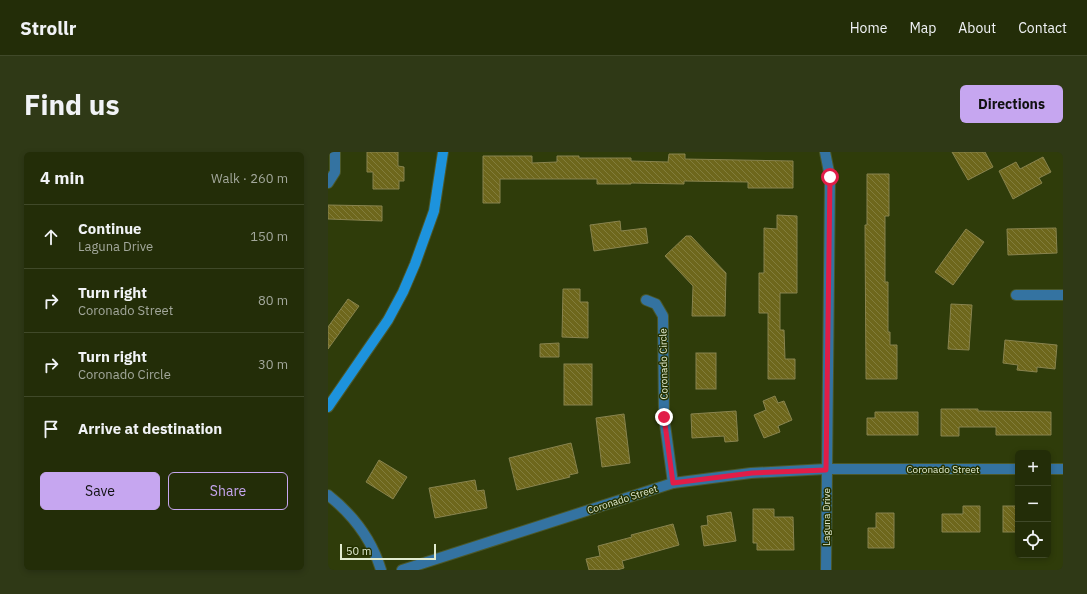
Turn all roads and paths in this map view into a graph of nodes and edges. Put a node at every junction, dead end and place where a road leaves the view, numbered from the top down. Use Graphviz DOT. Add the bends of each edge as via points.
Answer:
graph roads {
  1 [pos="335,152"];
  2 [pos="443,152"];
  3 [pos="825,152"];
  4 [pos="328,183"];
  5 [pos="1016,295"];
  6 [pos="1063,295"];
  7 [pos="646,300"];
  8 [pos="328,406"];
  9 [pos="1015,469"];
  10 [pos="1051,469"];
  11 [pos="1063,469"];
  12 [pos="826,470"];
  13 [pos="673,483"];
  14 [pos="328,494"];
  15 [pos="381,570"];
  16 [pos="402,570"];
  17 [pos="826,570"];
  1 -- 4 [label="street" via="335,172"];
  2 -- 8 [label="main road" via="434,210 403,292 388,320"];
  3 -- 12 [label="street, Laguna Drive" via="830,177"];
  5 -- 6 [label="street"];
  7 -- 13 [label="street, Coronado Circle" via="656,304 662,316 664,417"];
  9 -- 12 [label="street, Coronado Street"];
  10 -- 11 [label="street"];
  12 -- 13 [label="street, Coronado Street" via="752,473"];
  12 -- 17 [label="street, Laguna Drive"];
  13 -- 16 [label="street, Coronado Street"];
  14 -- 15 [label="street" via="365,535"];
}
